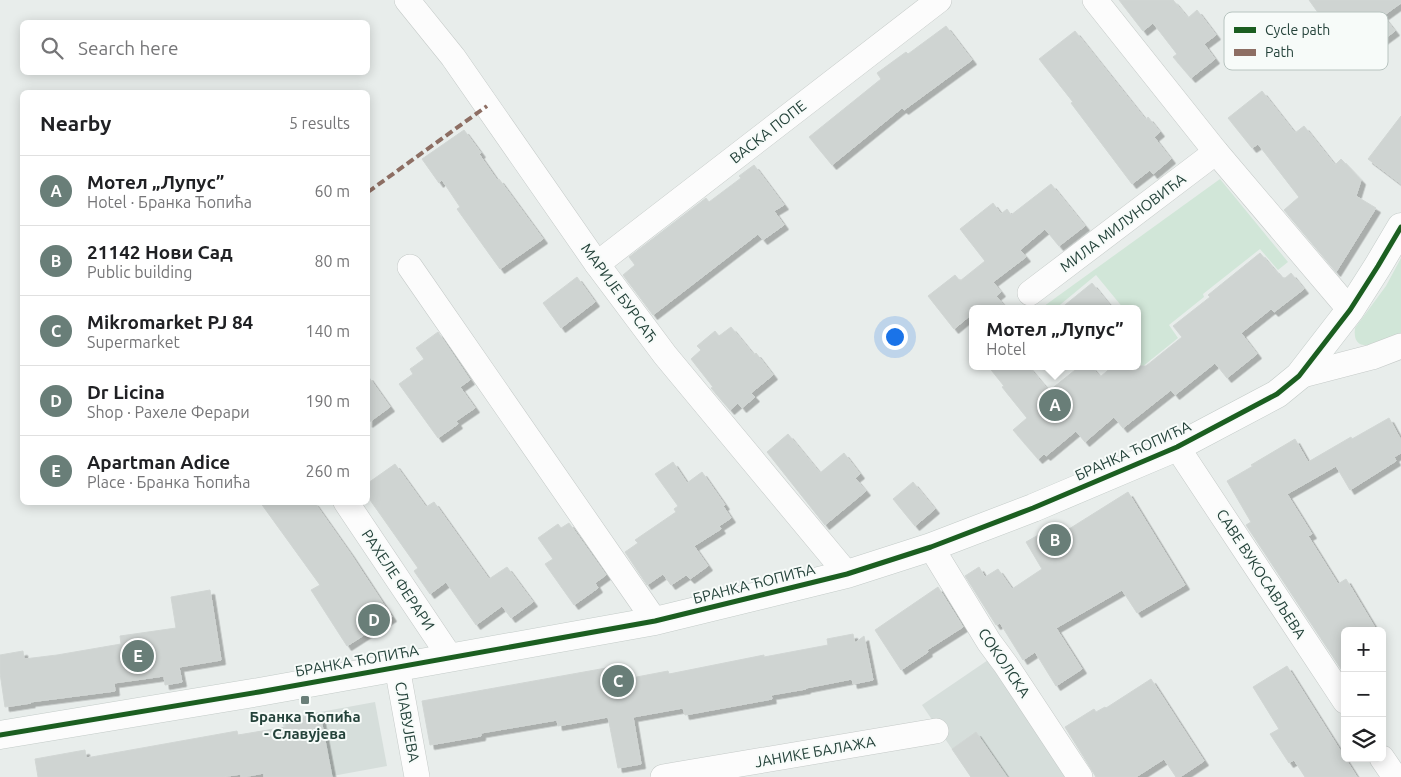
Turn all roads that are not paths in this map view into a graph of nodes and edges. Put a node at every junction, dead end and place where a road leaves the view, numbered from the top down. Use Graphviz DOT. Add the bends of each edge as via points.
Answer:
graph roads {
  1 [pos="407,0"];
  2 [pos="939,0"];
  3 [pos="1095,0"];
  4 [pos="1216,152"];
  5 [pos="1401,227"];
  6 [pos="597,264"];
  7 [pos="410,267"];
  8 [pos="1030,293"];
  9 [pos="1350,310"];
  10 [pos="1401,346"];
  11 [pos="1299,376"];
  12 [pos="1177,447"];
  13 [pos="348,505"];
  14 [pos="931,547"];
  15 [pos="847,574"];
  16 [pos="655,621"];
  17 [pos="450,657"];
  18 [pos="397,667"];
  19 [pos="1341,695"];
  20 [pos="936,731"];
  21 [pos="0,735"];
  22 [pos="1385,762"];
  23 [pos="417,777"];
  24 [pos="664,777"];
  25 [pos="1080,777"];
  26 [pos="1395,777"];
  1 -- 6 [label="street, МАРИЈЕ БУРСАЋ" via="453,57"];
  2 -- 6 [label="street, ВАСКА ПОПЕ"];
  3 -- 4 [label="street"];
  4 -- 8 [label="street, МИЛА МИЛУНОВИЋА"];
  4 -- 9 [label="street"];
  5 -- 9 [label="street, БРАНКА ЋОПИЋА"];
  6 -- 15 [label="street, МАРИЈЕ БУРСАЋ" via="665,355"];
  7 -- 16 [label="street"];
  9 -- 11 [label="street, БРАНКА ЋОПИЋА"];
  10 -- 11 [label="street"];
  11 -- 12 [label="street, БРАНКА ЋОПИЋА" via="1277,394"];
  12 -- 14 [label="street, БРАНКА ЋОПИЋА"];
  12 -- 19 [label="street, САВЕ ВУКОСАВЉЕВА"];
  13 -- 17 [label="street, РАХЕЛЕ ФЕРАРИ"];
  14 -- 15 [label="street, БРАНКА ЋОПИЋА"];
  14 -- 25 [label="street, СОКОЛСКА" via="989,642"];
  15 -- 16 [label="street, БРАНКА ЋОПИЋА"];
  16 -- 17 [label="street, БРАНКА ЋОПИЋА"];
  17 -- 18 [label="street, БРАНКА ЋОПИЋА"];
  18 -- 21 [label="street, БРАНКА ЋОПИЋА"];
  18 -- 23 [label="street, СЛАВУЈЕВА"];
  20 -- 24 [label="street, ЈАНИКЕ БАЛАЖА"];
  22 -- 26 [label="street"];
}
